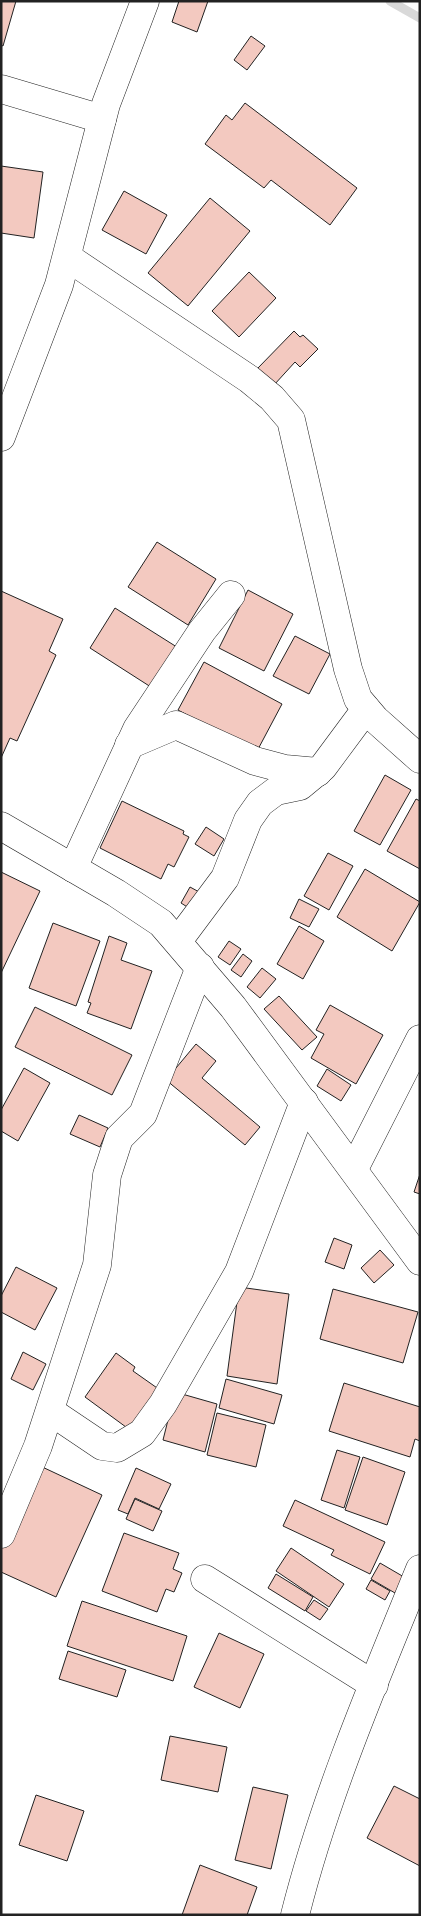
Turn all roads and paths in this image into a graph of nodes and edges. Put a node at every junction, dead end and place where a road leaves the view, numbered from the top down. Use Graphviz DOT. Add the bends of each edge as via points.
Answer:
graph roads {
  1 [pos="145,1"];
  2 [pos="1,89"];
  3 [pos="102,119"];
  4 [pos="67,257"];
  5 [pos="1,437"];
  6 [pos="232,595"];
  7 [pos="366,710"];
  8 [pos="130,745"];
  9 [pos="420,758"];
  10 [pos="318,772"];
  11 [pos="1,826"];
  12 [pos="73,868"];
  13 [pos="178,942"];
  14 [pos="200,967"];
  15 [pos="420,1039"];
  16 [pos="304,1102"];
  17 [pos="354,1169"];
  18 [pos="420,1261"];
  19 [pos="50,1411"];
  20 [pos="1,1534"];
  21 [pos="420,1569"];
  22 [pos="205,1579"];
  23 [pos="374,1685"];
  24 [pos="295,1915"];
  1 -- 3 [label="street"];
  2 -- 3 [label="street"];
  3 -- 4 [label="street"];
  4 -- 5 [label="street"];
  4 -- 7 [label="street" via="249,379 291,420 348,669 358,699"];
  6 -- 8 [label="street" via="202,631 137,729"];
  7 -- 9 [label="street"];
  7 -- 10 [label="street"];
  8 -- 10 [label="street" via="176,725 255,761 286,769"];
  8 -- 12 [label="street"];
  10 -- 13 [label="street" via="300,786 276,791 260,803 248,820 225,878"];
  11 -- 12 [label="street"];
  12 -- 13 [label="street" via="161,923"];
  13 -- 14 [label="street"];
  14 -- 16 [label="street"];
  14 -- 19 [label="street" via="143,1114 119,1138 107,1175 97,1265"];
  15 -- 17 [label="street"];
  16 -- 17 [label="street"];
  16 -- 19 [label="street" via="239,1272 163,1404 142,1433 117,1448 102,1446"];
  17 -- 18 [label="street"];
  19 -- 20 [label="street"];
  21 -- 23 [label="street"];
  22 -- 23 [label="street"];
  23 -- 24 [label="street" via="306,1872"];
}
